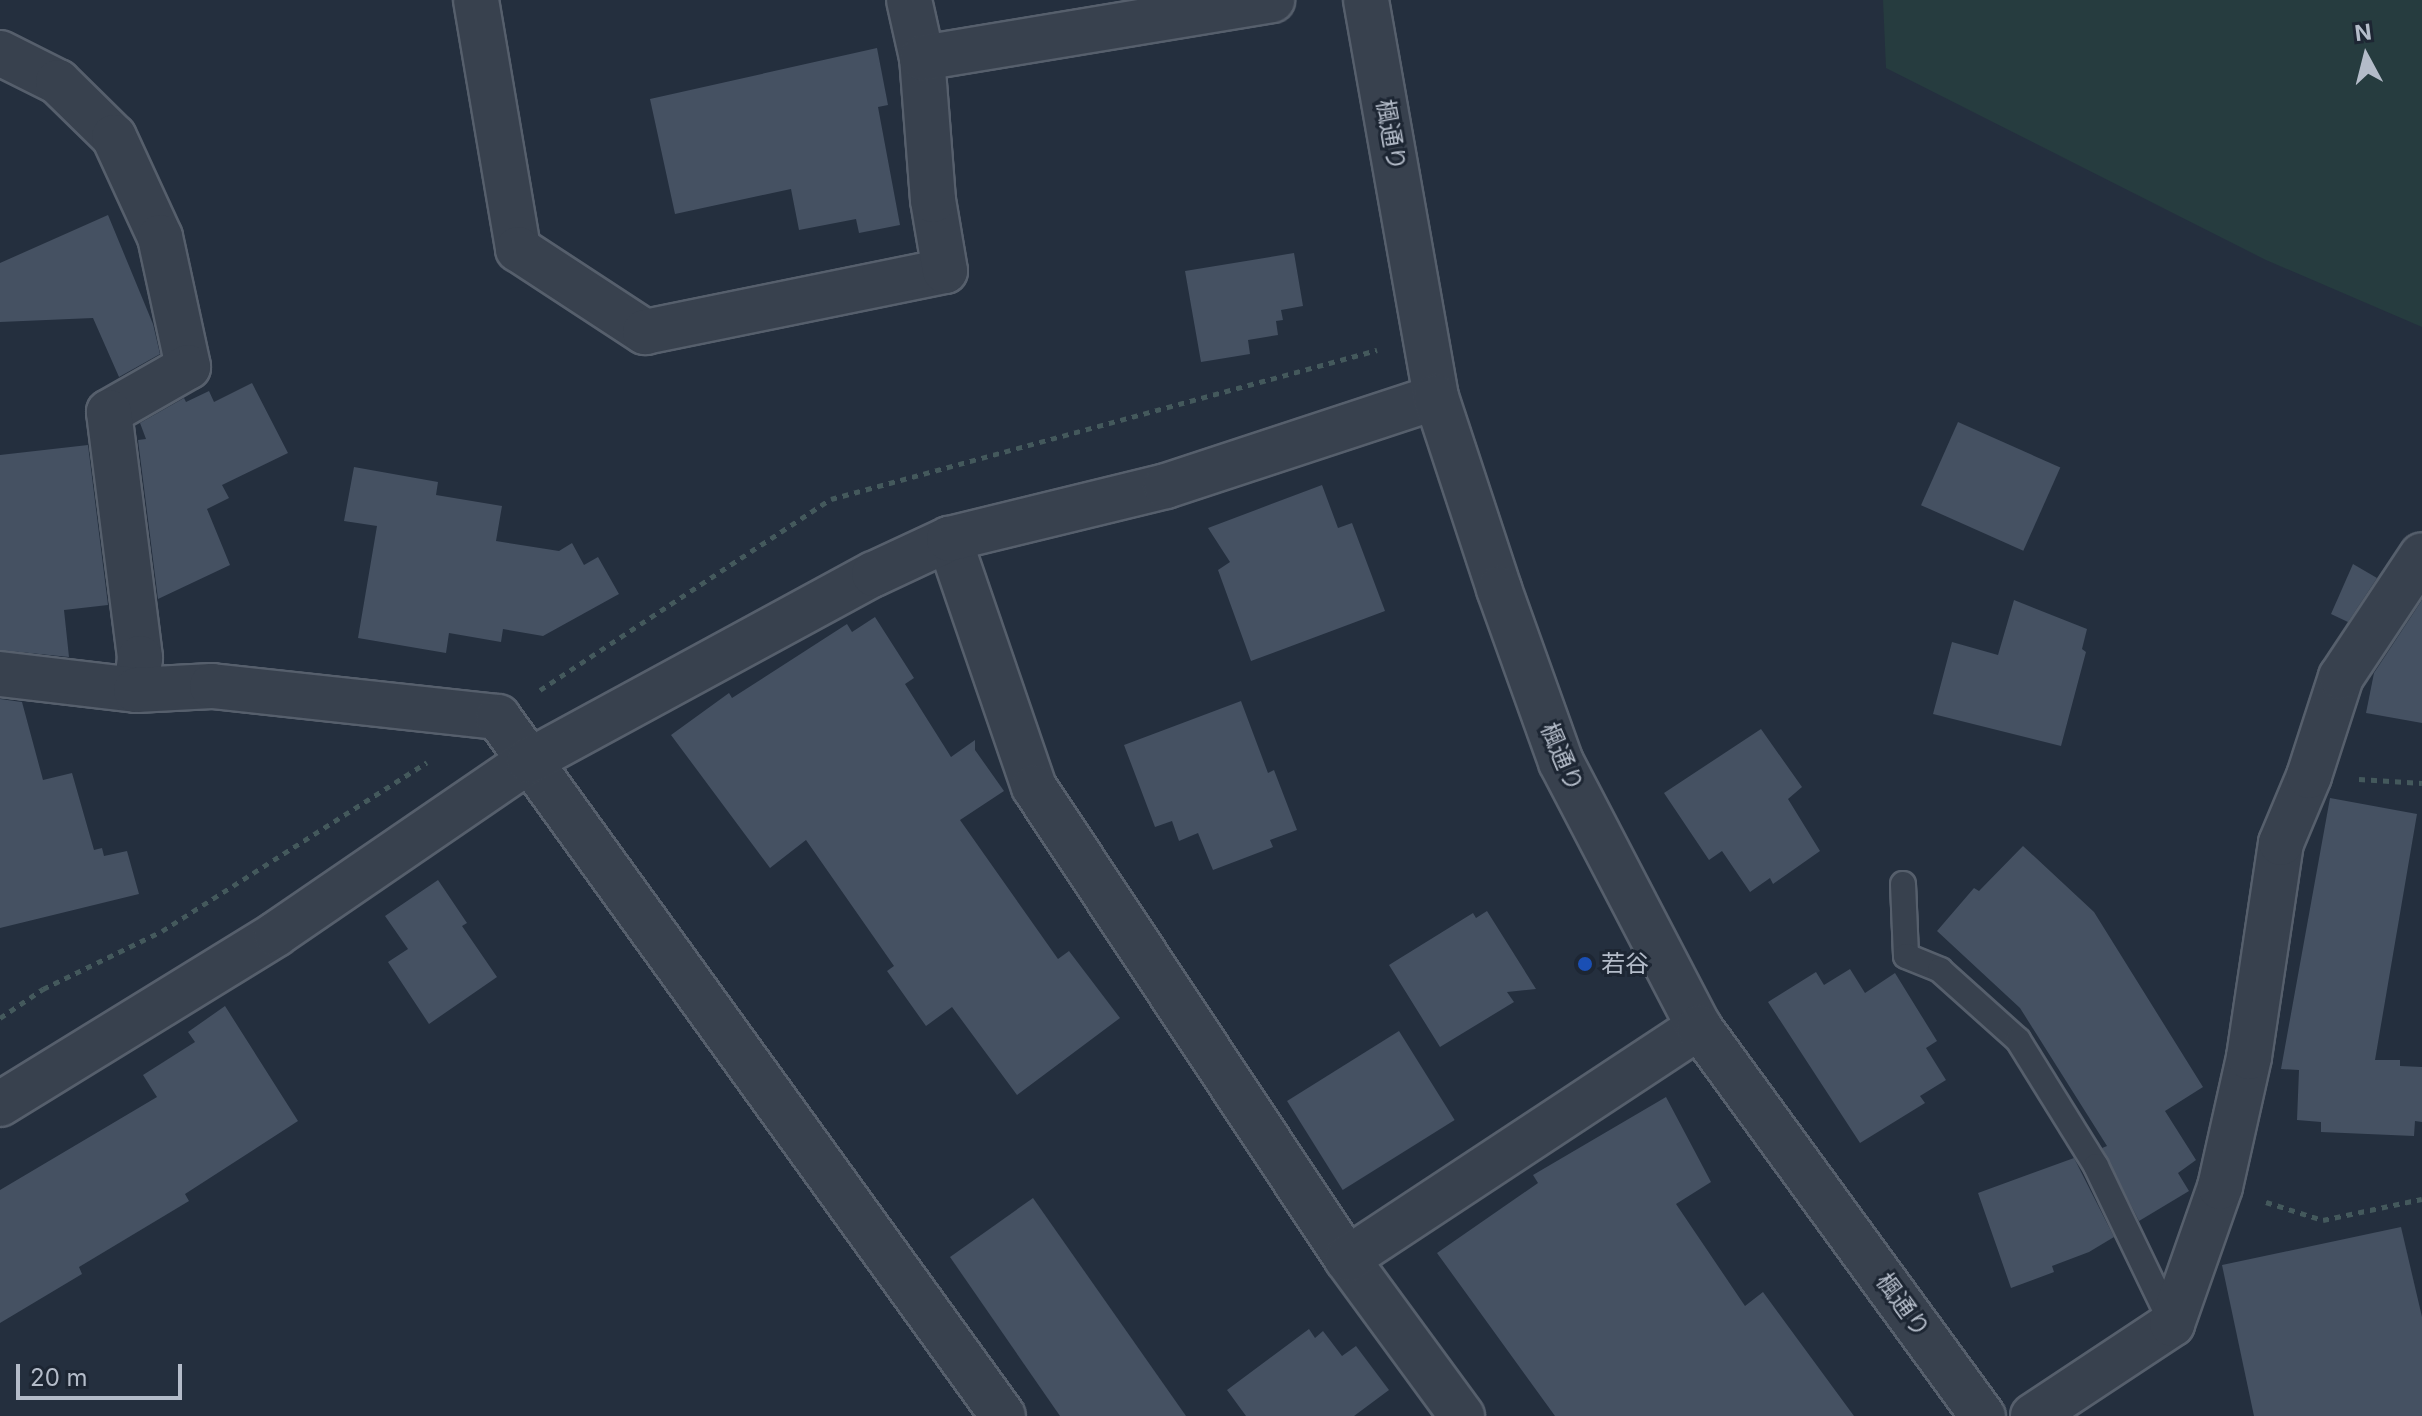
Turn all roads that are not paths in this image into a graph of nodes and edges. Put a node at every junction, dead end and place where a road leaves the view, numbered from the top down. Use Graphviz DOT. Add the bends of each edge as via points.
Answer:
graph roads {
  1 [pos="476,0"];
  2 [pos="909,0"];
  3 [pos="1272,0"];
  4 [pos="1366,0"];
  5 [pos="0,53"];
  6 [pos="922,58"];
  7 [pos="1436,397"];
  8 [pos="949,539"];
  9 [pos="2422,555"];
  10 [pos="0,674"];
  11 [pos="136,690"];
  12 [pos="529,761"];
  13 [pos="1903,884"];
  14 [pos="1699,1027"];
  15 [pos="0,1104"];
  16 [pos="1347,1259"];
  17 [pos="2172,1324"];
  18 [pos="1003,1416"];
  19 [pos="1462,1416"];
  20 [pos="1983,1416"];
  21 [pos="2033,1416"];
  1 -- 6 [label="street" via="518,249 645,332 945,271 933,200"];
  2 -- 6 [label="street"];
  3 -- 6 [label="street"];
  4 -- 7 [label="street, 楓通り"];
  5 -- 11 [label="street" via="58,82 114,137 160,237 188,367 109,412 140,658"];
  7 -- 8 [label="street" via="1166,486"];
  7 -- 14 [label="street, 楓通り" via="1561,762"];
  8 -- 12 [label="street" via="874,574"];
  8 -- 16 [label="street" via="1034,787"];
  9 -- 17 [label="street" via="2341,677 2281,843 2249,1057 2220,1187"];
  10 -- 11 [label="street"];
  11 -- 12 [label="street" via="212,686 498,717"];
  12 -- 15 [label="street" via="276,934"];
  12 -- 18 [label="street"];
  13 -- 17 [label="lane" via="1906,956 1940,970 2018,1040 2096,1166"];
  14 -- 16 [label="street"];
  14 -- 20 [label="street, 楓通り"];
  16 -- 19 [label="street"];
  17 -- 21 [label="street"];
}
